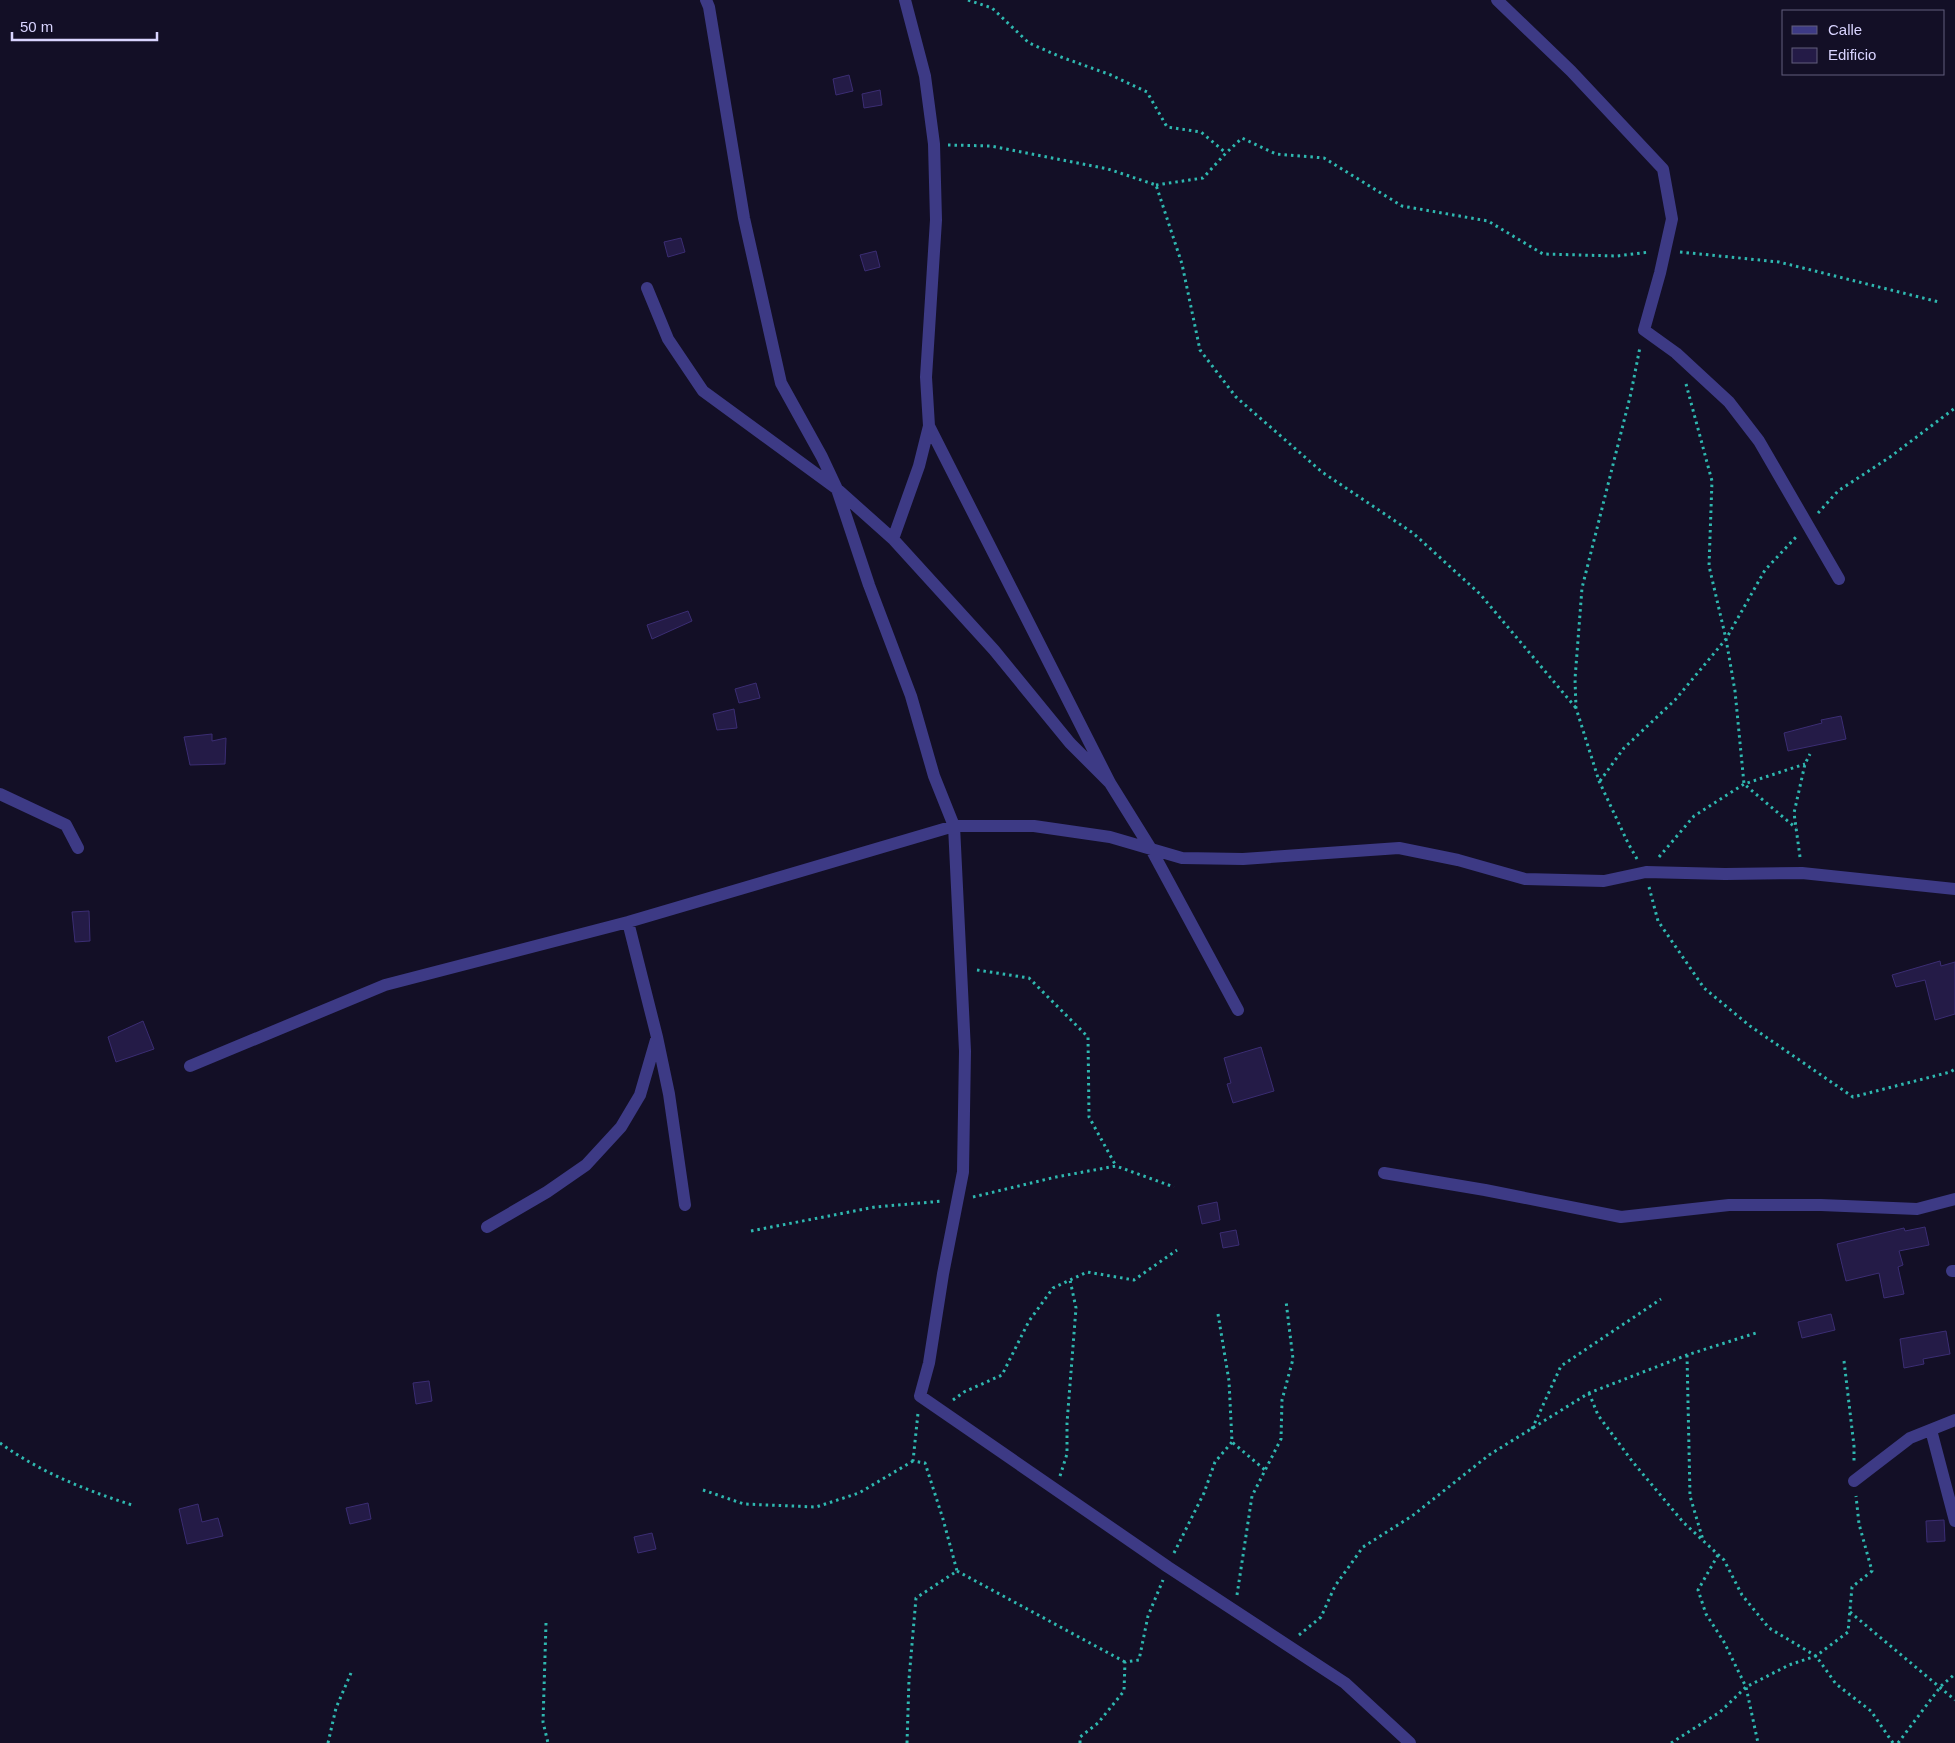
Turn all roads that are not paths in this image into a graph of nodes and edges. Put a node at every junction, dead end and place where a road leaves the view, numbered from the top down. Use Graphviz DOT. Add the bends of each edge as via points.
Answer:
graph roads {
  1 [pos="706,0"];
  2 [pos="905,0"];
  3 [pos="1497,0"];
  4 [pos="647,288"];
  5 [pos="929,426"];
  6 [pos="837,489"];
  7 [pos="893,539"];
  8 [pos="1839,579"];
  9 [pos="1110,783"];
  10 [pos="0,794"];
  11 [pos="954,826"];
  12 [pos="78,848"];
  13 [pos="1151,849"];
  14 [pos="1955,889"];
  15 [pos="628,922"];
  16 [pos="1238,1010"];
  17 [pos="657,1037"];
  18 [pos="190,1066"];
  19 [pos="1384,1173"];
  20 [pos="1955,1199"];
  21 [pos="685,1205"];
  22 [pos="487,1227"];
  23 [pos="1955,1420"];
  24 [pos="1931,1430"];
  25 [pos="1854,1480"];
  26 [pos="1955,1521"];
  27 [pos="1410,1743"];
  1 -- 6 [label="street" via="744,218 781,383"];
  2 -- 5 [label="street" via="926,76 934,144 936,220 926,377"];
  3 -- 8 [label="street" via="1571,71 1663,169 1672,219 1644,330 1676,353 1729,402 1759,441"];
  4 -- 6 [label="street" via="668,339 704,391"];
  5 -- 7 [label="street"];
  5 -- 9 [label="street"];
  6 -- 7 [label="street"];
  6 -- 11 [label="street"];
  7 -- 9 [label="street" via="994,650 1070,743"];
  9 -- 13 [label="street"];
  10 -- 12 [label="street" via="66,824"];
  11 -- 13 [label="street" via="1034,826 1110,837"];
  11 -- 15 [label="street"];
  11 -- 27 [label="street" via="965,1051 963,1172 929,1363 920,1396 1168,1567 1345,1683"];
  13 -- 14 [label="street" via="1182,858 1243,859 1399,848 1525,879 1604,881 1646,872 1802,873"];
  13 -- 16 [label="street"];
  15 -- 17 [label="street"];
  15 -- 18 [label="street" via="385,985"];
  17 -- 21 [label="street"];
  17 -- 22 [label="street" via="640,1095 621,1126 586,1166"];
  19 -- 20 [label="street" via="1620,1217 1729,1205 1918,1209"];
  23 -- 24 [label="street"];
  24 -- 25 [label="street" via="1910,1438"];
  24 -- 26 [label="street"];
}
